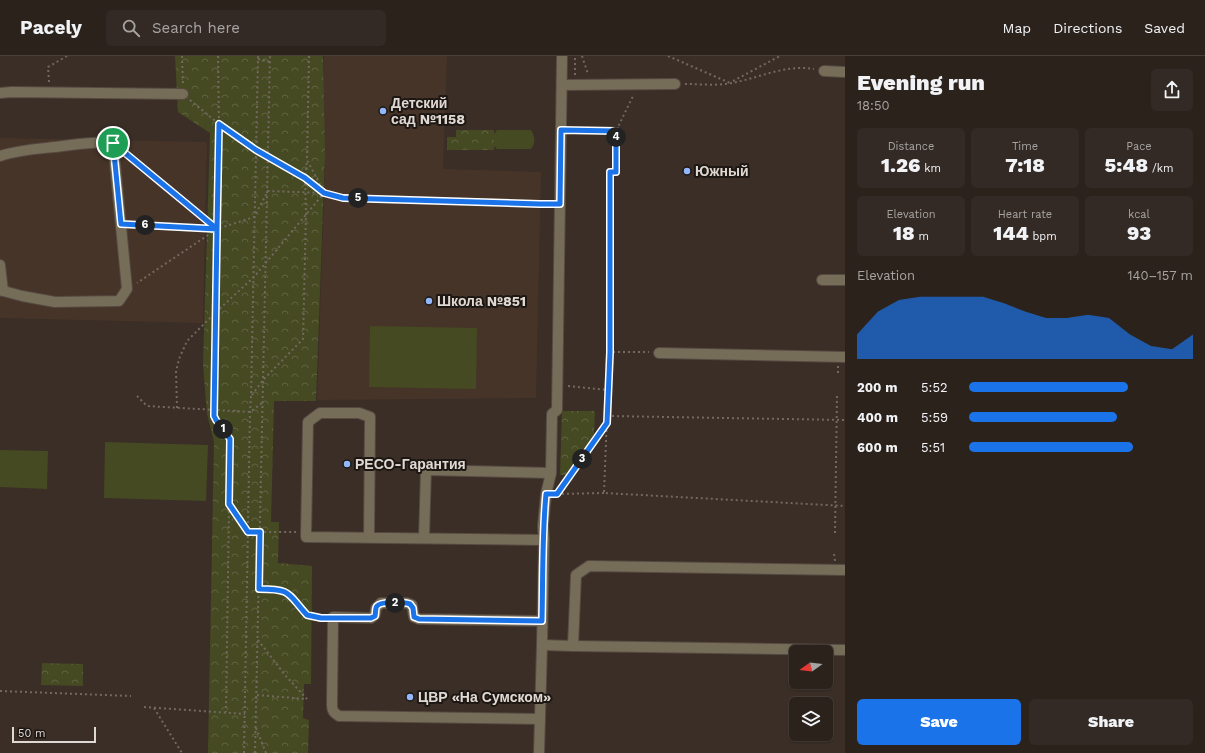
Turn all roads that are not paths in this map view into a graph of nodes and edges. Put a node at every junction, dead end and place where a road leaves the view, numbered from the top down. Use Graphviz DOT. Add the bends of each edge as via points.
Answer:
graph roads {
  1 [pos="562,56"];
  2 [pos="824,71"];
  3 [pos="845,72"];
  4 [pos="675,84"];
  5 [pos="562,85"];
  6 [pos="0,93"];
  7 [pos="183,94"];
  8 [pos="0,156"];
  9 [pos="0,265"];
  10 [pos="822,280"];
  11 [pos="845,280"];
  12 [pos="1,290"];
  13 [pos="659,352"];
  14 [pos="845,357"];
  15 [pos="551,473"];
  16 [pos="369,538"];
  17 [pos="424,538"];
  18 [pos="544,540"];
  19 [pos="845,570"];
  20 [pos="542,621"];
  21 [pos="542,645"];
  22 [pos="573,646"];
  23 [pos="845,650"];
  24 [pos="540,719"];
  25 [pos="539,753"];
  1 -- 5 [label="lane"];
  2 -- 3 [label="lane"];
  4 -- 5 [label="lane"];
  5 -- 15 [label="lane" via="557,410 552,414"];
  6 -- 7 [label="lane"];
  8 -- 12 [label="lane" via="56,147 113,143 127,289 119,301 55,302"];
  9 -- 12 [label="lane"];
  10 -- 11 [label="lane"];
  13 -- 14 [label="lane"];
  15 -- 17 [label="lane" via="426,470"];
  15 -- 18 [label="lane" via="546,494"];
  16 -- 16 [label="lane" via="306,537 308,422 320,412 359,413 370,417"];
  16 -- 17 [label="lane"];
  17 -- 18 [label="lane"];
  18 -- 20 [label="lane"];
  19 -- 22 [label="lane" via="589,566 576,575"];
  20 -- 21 [label="lane"];
  20 -- 24 [label="lane" via="419,619 414,617 410,604 384,602 378,605 375,616 371,618 333,617 332,710 336,714"];
  21 -- 22 [label="lane"];
  21 -- 24 [label="lane"];
  22 -- 23 [label="lane"];
  24 -- 25 [label="lane"];
}
